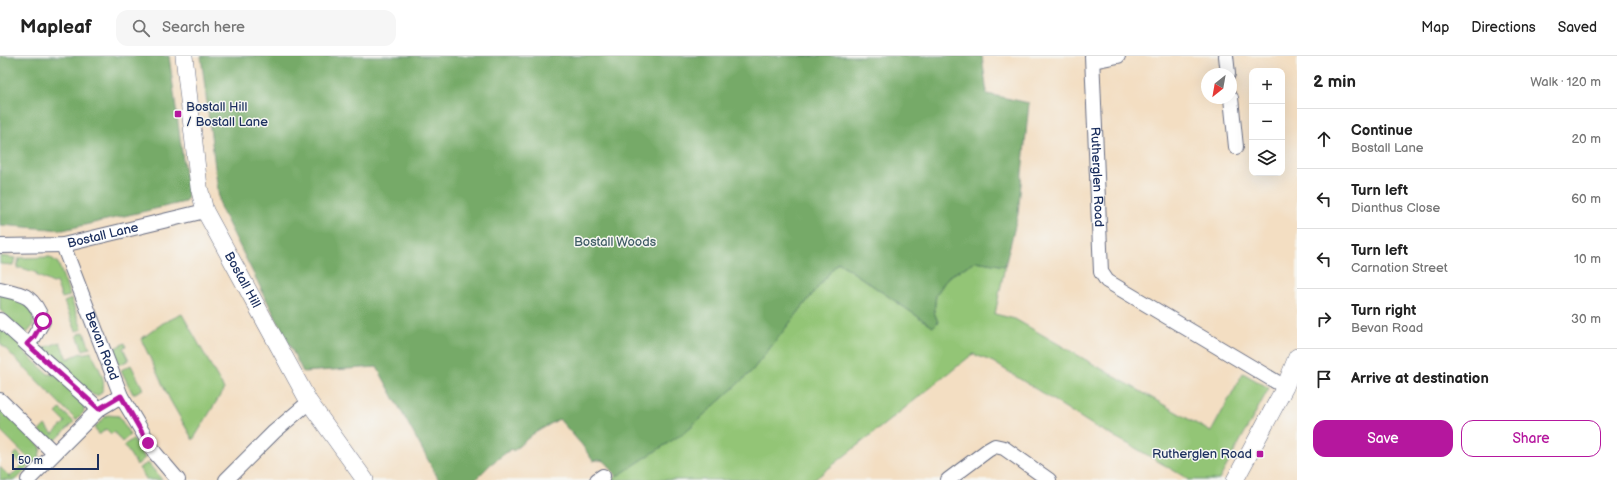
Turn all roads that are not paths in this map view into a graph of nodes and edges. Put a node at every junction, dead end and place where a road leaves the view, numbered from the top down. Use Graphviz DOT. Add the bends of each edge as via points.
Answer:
graph roads {
  1 [pos="184,56"];
  2 [pos="1118,56"];
  3 [pos="1226,56"];
  4 [pos="1092,58"];
  5 [pos="1227,68"];
  6 [pos="1232,104"];
  7 [pos="1236,147"];
  8 [pos="205,211"];
  9 [pos="63,245"];
  10 [pos="0,246"];
  11 [pos="0,288"];
  12 [pos="0,320"];
  13 [pos="27,344"];
  14 [pos="1297,357"];
  15 [pos="1284,387"];
  16 [pos="121,396"];
  17 [pos="0,400"];
  18 [pos="309,402"];
  19 [pos="99,409"];
  20 [pos="54,453"];
  21 [pos="28,480"];
  22 [pos="178,480"];
  23 [pos="226,480"];
  24 [pos="365,480"];
  25 [pos="948,480"];
  26 [pos="1049,480"];
  27 [pos="1235,480"];
  1 -- 8 [label="main road, Bostall Hill" via="198,187"];
  2 -- 4 [label="street"];
  3 -- 5 [label="street"];
  4 -- 15 [label="street, Rutherglen Road" via="1100,272 1107,281"];
  6 -- 7 [label="street"];
  8 -- 9 [label="street, Bostall Lane"];
  8 -- 18 [label="main road, Bostall Hill"];
  9 -- 10 [label="street, Bostall Lane"];
  9 -- 16 [label="street, Bevan Road"];
  11 -- 13 [label="street" via="23,294 39,309 43,321"];
  12 -- 13 [label="street"];
  13 -- 19 [label="street"];
  14 -- 15 [label="main road"];
  15 -- 27 [label="main road"];
  16 -- 19 [label="street"];
  16 -- 22 [label="street, Bevan Road" via="155,453"];
  17 -- 20 [label="street"];
  18 -- 23 [label="street" via="274,432"];
  18 -- 24 [label="main road, Bostall Hill"];
  19 -- 20 [label="street"];
  20 -- 21 [label="street"];
  25 -- 26 [label="street" via="995,446 1004,448"];
}
